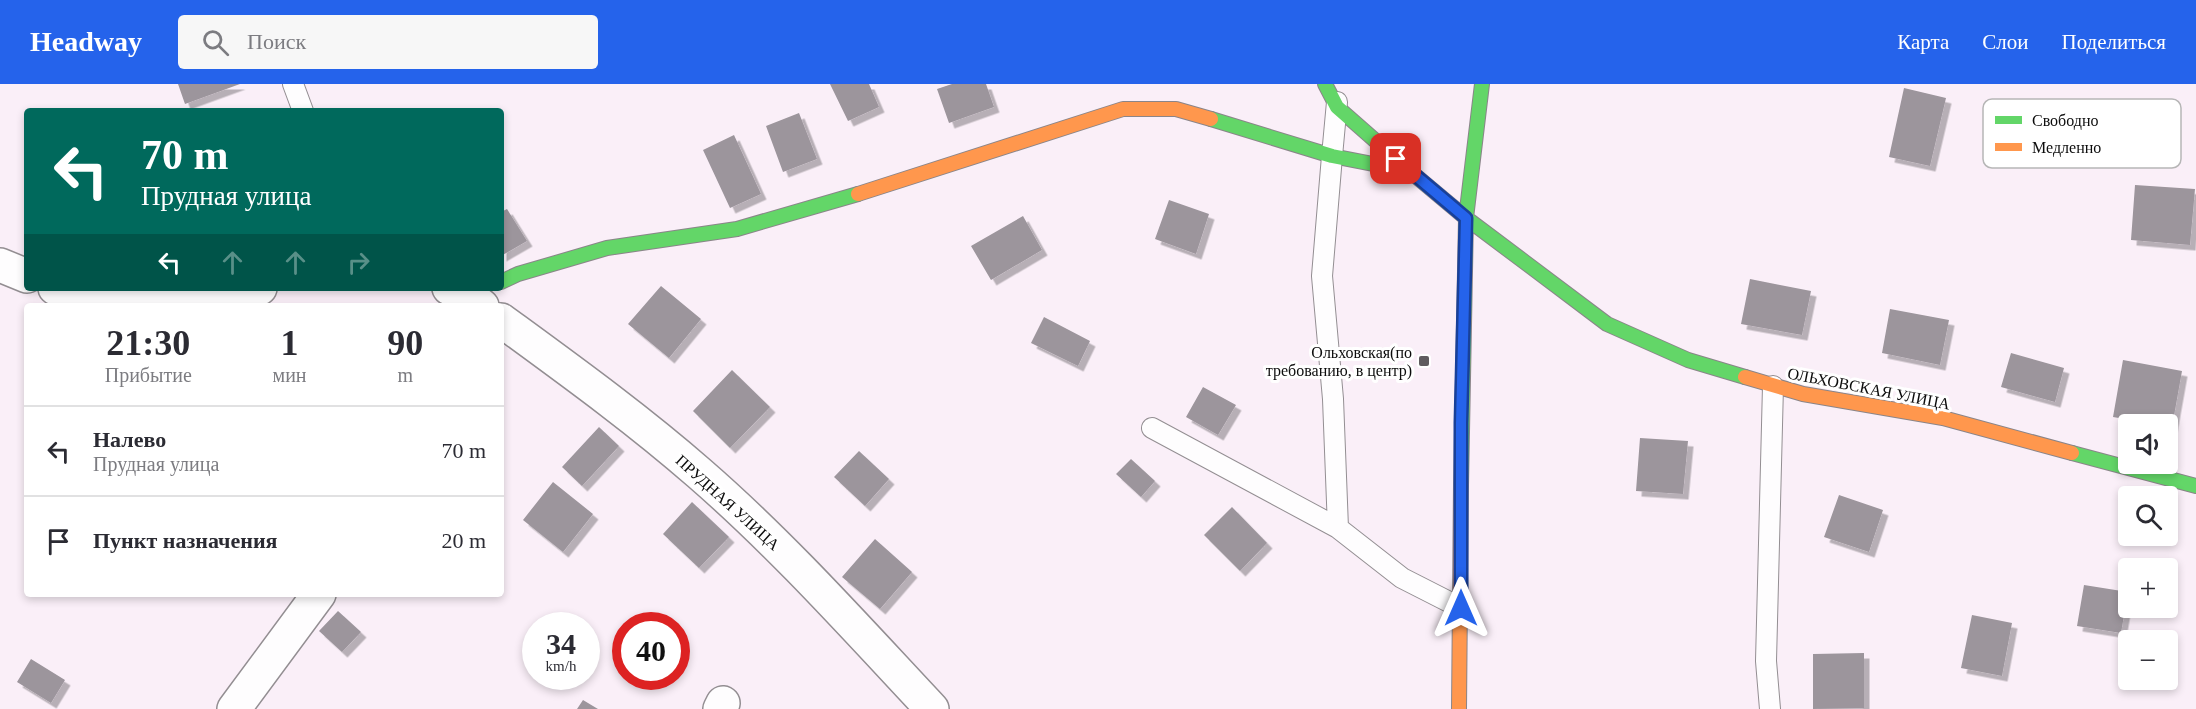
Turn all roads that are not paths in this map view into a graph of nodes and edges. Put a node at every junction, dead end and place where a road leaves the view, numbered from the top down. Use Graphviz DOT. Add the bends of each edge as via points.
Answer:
graph roads {
  1 [pos="294,84"];
  2 [pos="1325,84"];
  3 [pos="1338,84"];
  4 [pos="1482,84"];
  5 [pos="1337,107"];
  6 [pos="302,108"];
  7 [pos="1332,154"];
  8 [pos="1411,172"];
  9 [pos="1466,218"];
  10 [pos="0,265"];
  11 [pos="24,275"];
  12 [pos="504,281"];
  13 [pos="61,291"];
  14 [pos="240,291"];
  15 [pos="122,303"];
  16 [pos="138,303"];
  17 [pos="504,322"];
  18 [pos="1773,386"];
  19 [pos="1152,428"];
  20 [pos="2196,486"];
  21 [pos="1338,528"];
  22 [pos="317,597"];
  23 [pos="1461,608"];
  24 [pos="234,709"];
  25 [pos="932,709"];
  26 [pos="1459,709"];
  27 [pos="1770,709"];
  1 -- 6 [label="lane"];
  2 -- 5 [label="street"];
  3 -- 5 [label="lane"];
  4 -- 9 [label="street"];
  5 -- 7 [label="lane"];
  5 -- 8 [label="street"];
  7 -- 8 [label="street"];
  7 -- 12 [label="street" via="1176,109 1123,109 747,226 607,248"];
  7 -- 21 [label="lane" via="1322,276 1333,399"];
  8 -- 9 [label="street"];
  9 -- 18 [label="street, ОЛЬХОВСКАЯ УЛИЦА" via="1607,324 1688,360"];
  9 -- 23 [label="street"];
  10 -- 11 [label="street"];
  13 -- 15 [label="street"];
  14 -- 16 [label="street"];
  17 -- 25 [label="street, ПРУДНАЯ УЛИЦА" via="699,473 800,568"];
  18 -- 20 [label="street, ОЛЬХОВСКАЯ УЛИЦА" via="1943,418"];
  18 -- 27 [label="lane" via="1766,661"];
  19 -- 21 [label="lane"];
  21 -- 23 [label="lane" via="1402,578"];
  22 -- 24 [label="street"];
  23 -- 26 [label="street"];
}
